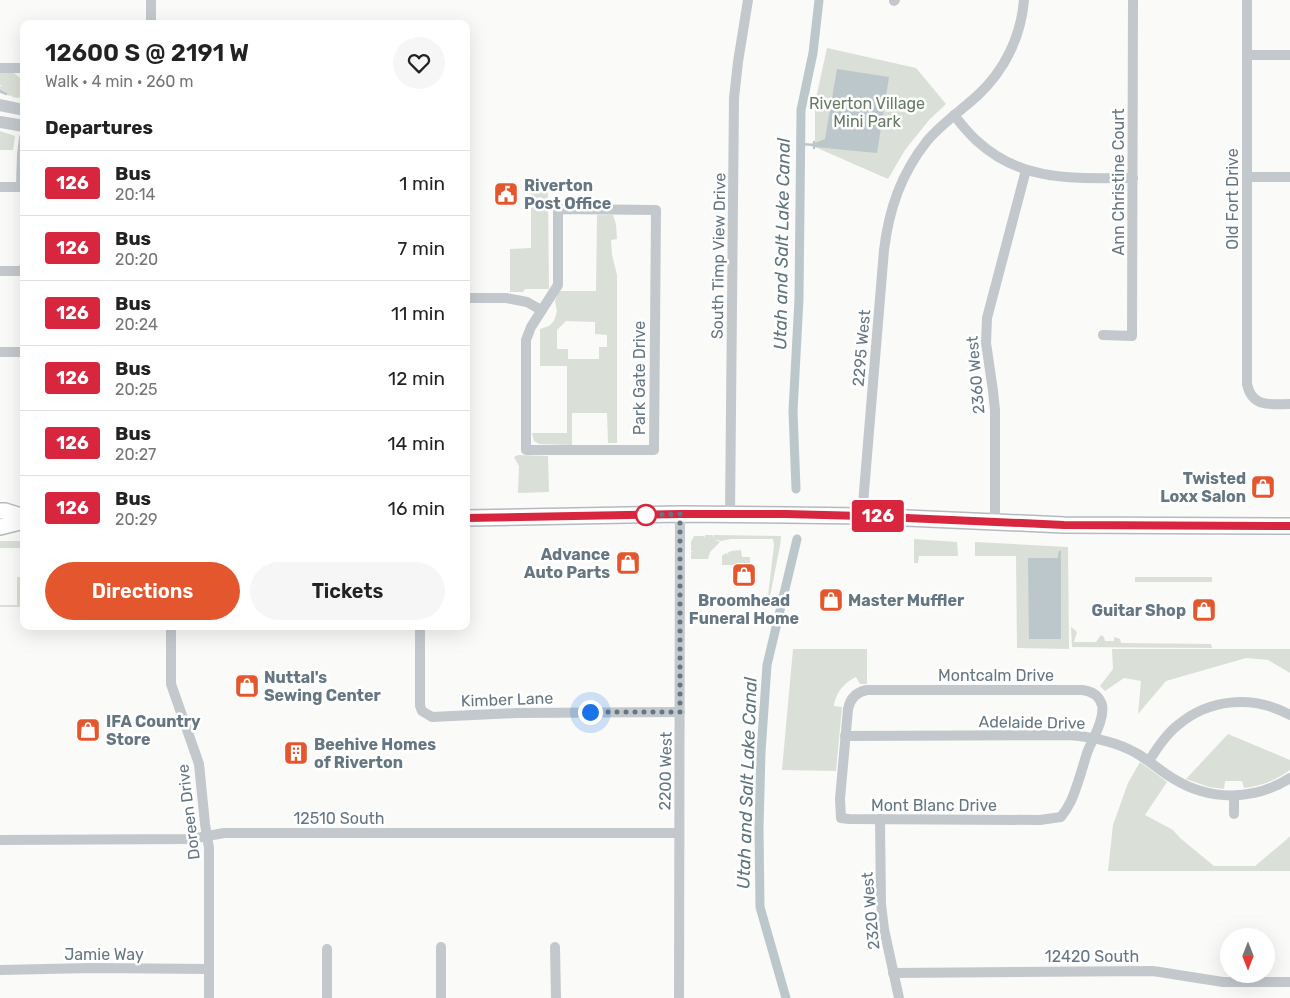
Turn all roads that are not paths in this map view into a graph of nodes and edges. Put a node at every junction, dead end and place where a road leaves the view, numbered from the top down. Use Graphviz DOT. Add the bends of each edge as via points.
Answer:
graph roads {
  1 [pos="151,0"];
  2 [pos="748,0"];
  3 [pos="1024,0"];
  4 [pos="1133,0"];
  5 [pos="1247,0"];
  6 [pos="151,20"];
  7 [pos="1247,56"];
  8 [pos="1290,56"];
  9 [pos="0,68"];
  10 [pos="20,68"];
  11 [pos="0,105"];
  12 [pos="20,109"];
  13 [pos="954,115"];
  14 [pos="0,122"];
  15 [pos="20,125"];
  16 [pos="1026,170"];
  17 [pos="1247,177"];
  18 [pos="1290,177"];
  19 [pos="1133,178"];
  20 [pos="20,186"];
  21 [pos="0,187"];
  22 [pos="0,271"];
  23 [pos="20,271"];
  24 [pos="470,298"];
  25 [pos="541,310"];
  26 [pos="1103,335"];
  27 [pos="0,352"];
  28 [pos="20,352"];
  29 [pos="1290,404"];
  30 [pos="0,511"];
  31 [pos="680,514"];
  32 [pos="730,514"];
  33 [pos="862,516"];
  34 [pos="20,517"];
  35 [pos="470,518"];
  36 [pos="20,520"];
  37 [pos="995,522"];
  38 [pos="1290,526"];
  39 [pos="0,527"];
  40 [pos="172,630"];
  41 [pos="420,630"];
  42 [pos="852,698"];
  43 [pos="680,712"];
  44 [pos="1290,715"];
  45 [pos="845,736"];
  46 [pos="1094,738"];
  47 [pos="1149,761"];
  48 [pos="1290,778"];
  49 [pos="1234,796"];
  50 [pos="1234,814"];
  51 [pos="880,820"];
  52 [pos="679,833"];
  53 [pos="208,836"];
  54 [pos="0,840"];
  55 [pos="441,947"];
  56 [pos="555,947"];
  57 [pos="327,949"];
  58 [pos="209,969"];
  59 [pos="0,970"];
  60 [pos="893,972"];
  61 [pos="1290,982"];
  62 [pos="209,998"];
  63 [pos="327,998"];
  64 [pos="441,998"];
  65 [pos="556,998"];
  66 [pos="679,998"];
  67 [pos="899,998"];
  1 -- 6 [label="street"];
  2 -- 32 [label="street, South Timp View Drive" via="734,98"];
  3 -- 13 [label="street, 2295 West" via="1021,23 1010,53 991,81"];
  4 -- 19 [label="street, Ann Christine Court"];
  5 -- 7 [label="street, Old Fort Drive"];
  7 -- 8 [label="street"];
  7 -- 17 [label="street, Old Fort Drive"];
  9 -- 10 [label="street"];
  11 -- 12 [label="street"];
  13 -- 16 [label="street" via="986,148"];
  13 -- 33 [label="street, 2295 West" via="928,140 913,162 899,186 889,217"];
  14 -- 15 [label="street"];
  16 -- 19 [label="street" via="1053,176"];
  16 -- 37 [label="street, 2360 West" via="987,318 986,343 995,410"];
  17 -- 18 [label="street"];
  17 -- 29 [label="street, Old Fort Drive" via="1247,384 1255,400"];
  19 -- 26 [label="street, Ann Christine Court" via="1132,336"];
  20 -- 21 [label="street"];
  22 -- 23 [label="street"];
  24 -- 25 [label="street" via="506,298 527,302"];
  25 -- 25 [label="street, Park Gate Drive" via="558,285 558,209 656,210 654,450 526,450 526,340"];
  27 -- 28 [label="street"];
  30 -- 34 [label="main road"];
  31 -- 32 [label="main road"];
  31 -- 35 [label="main road"];
  31 -- 43 [label="street, 2200 West"];
  32 -- 33 [label="main road"];
  33 -- 37 [label="main road"];
  36 -- 39 [label="main road"];
  37 -- 38 [label="main road"];
  40 -- 53 [label="street, Doreen Drive" via="171,684 199,764"];
  41 -- 43 [label="street, Kimber Lane" via="420,706 432,717"];
  42 -- 45 [label="street, Mont Blanc Drive"];
  42 -- 46 [label="street, Montcalm Drive" via="867,690 1087,691 1096,695 1102,706"];
  43 -- 52 [label="street, 2200 West"];
  44 -- 47 [label="street" via="1251,702 1228,702 1207,708 1178,724"];
  45 -- 46 [label="street, Adelaide Drive"];
  45 -- 51 [label="street, Mont Blanc Drive" via="841,818"];
  46 -- 47 [label="street, Adelaide Drive" via="1120,745"];
  46 -- 51 [label="street, Mont Blanc Drive" via="1071,800 1061,817 1040,820"];
  47 -- 49 [label="street, Adelaide Drive" via="1187,787 1218,796"];
  48 -- 49 [label="street, Adelaide Drive" via="1266,790"];
  49 -- 50 [label="street"];
  51 -- 60 [label="street, 2320 West" via="881,904"];
  52 -- 53 [label="street, 12510 South" via="224,833"];
  52 -- 66 [label="street, 2200 West"];
  53 -- 54 [label="street, 12510 South" via="191,839"];
  53 -- 58 [label="street, Doreen Drive"];
  55 -- 64 [label="street"];
  56 -- 65 [label="street"];
  57 -- 63 [label="street"];
  58 -- 59 [label="street, Jamie Way"];
  58 -- 62 [label="street, Doreen Drive"];
  60 -- 61 [label="street, 12420 South" via="1153,971 1223,982"];
  60 -- 67 [label="street, 2320 West"];
}
